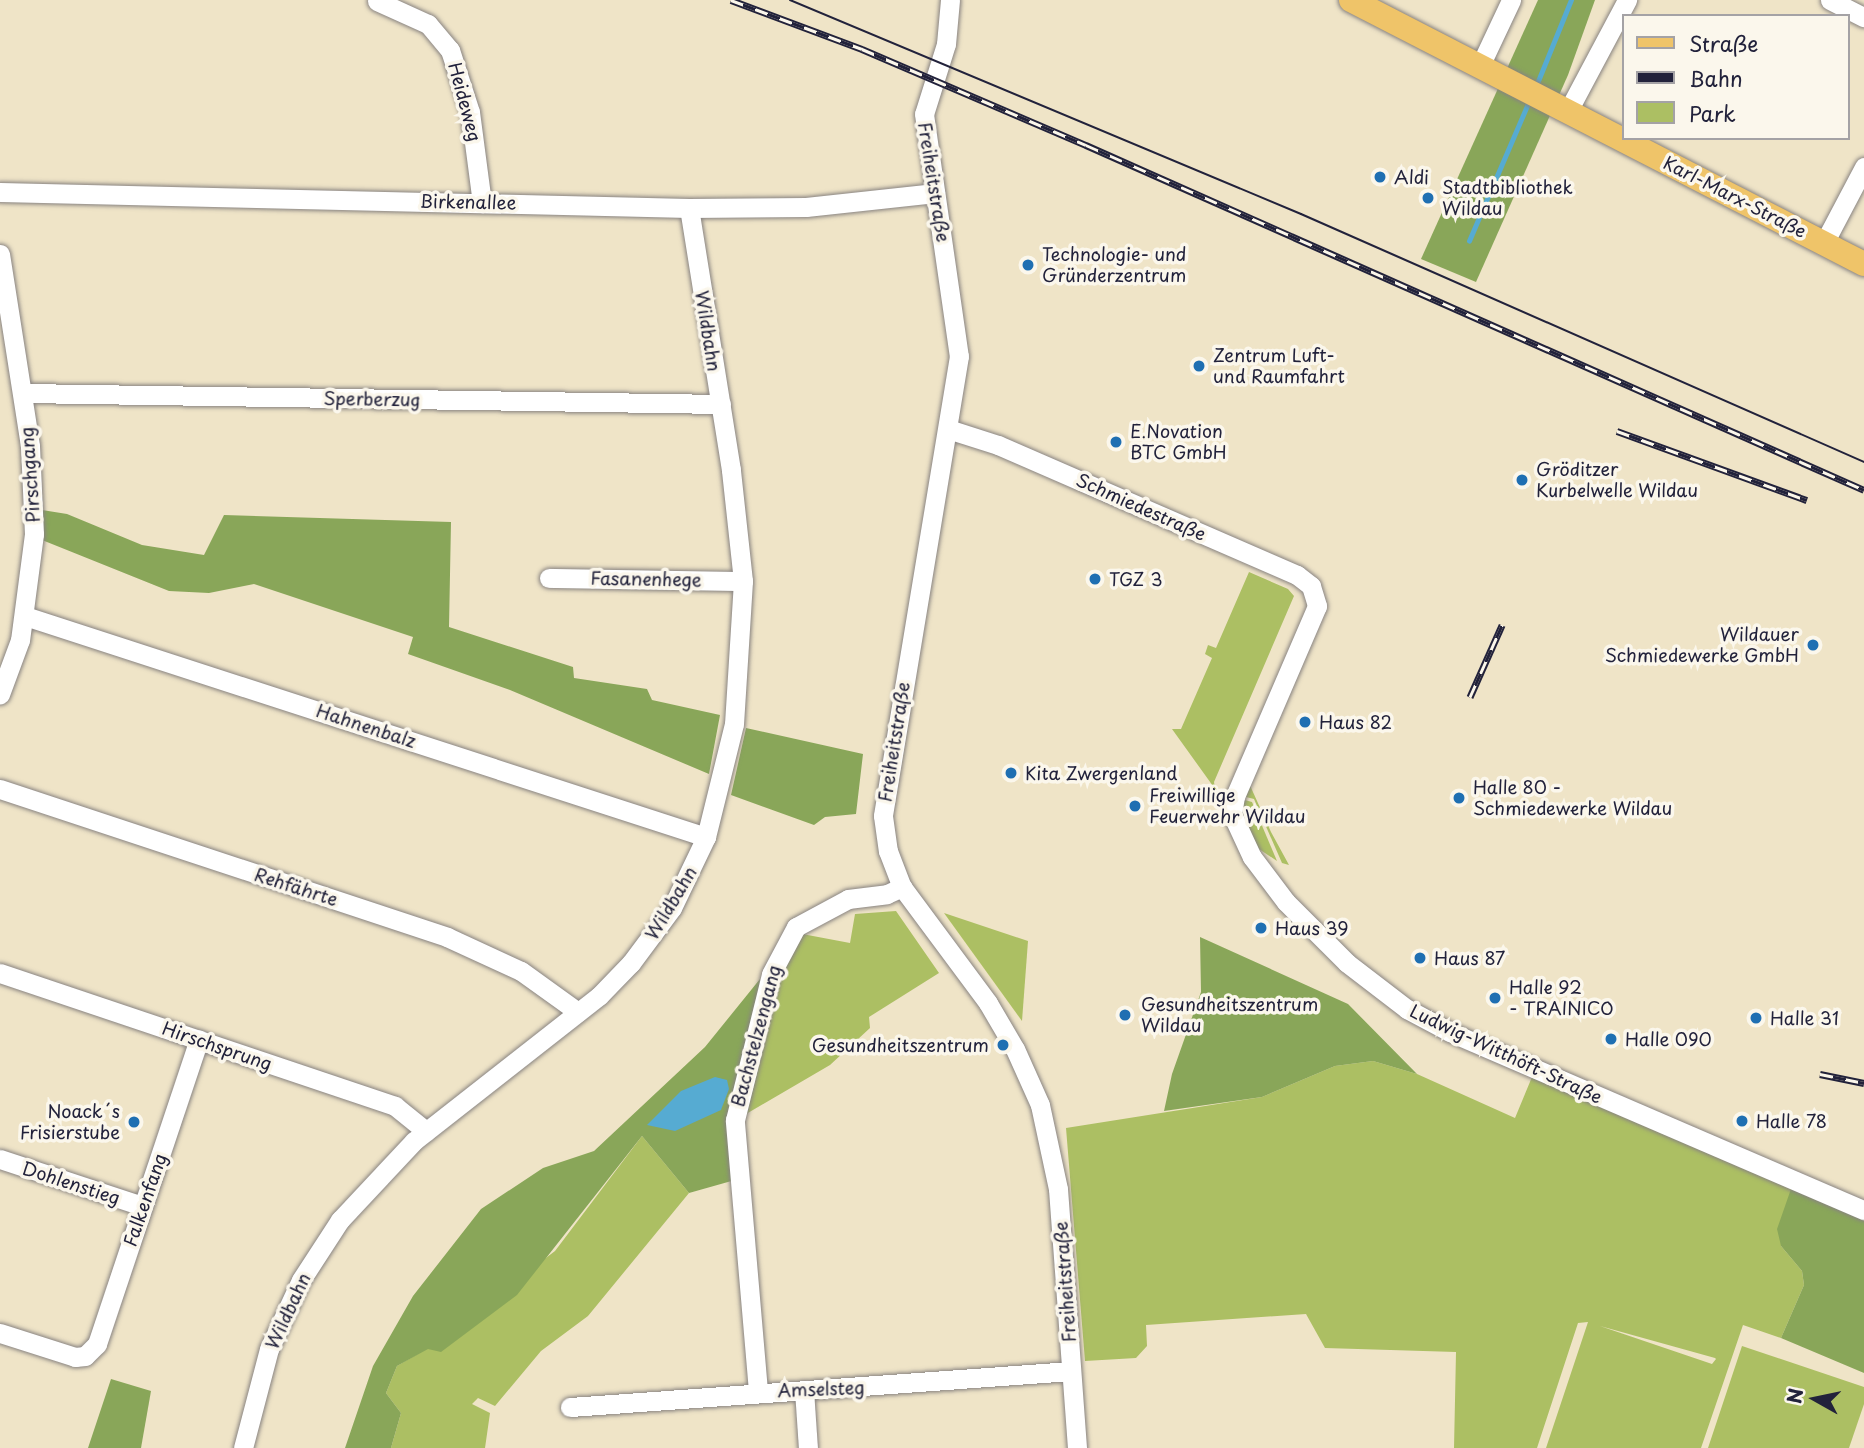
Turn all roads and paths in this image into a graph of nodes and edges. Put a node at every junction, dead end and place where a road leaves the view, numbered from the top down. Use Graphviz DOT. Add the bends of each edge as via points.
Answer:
graph roads {
  1 [pos="950,0"];
  2 [pos="1351,0"];
  3 [pos="1511,0"];
  4 [pos="1627,0"];
  5 [pos="1830,0"];
  6 [pos="377,1"];
  7 [pos="1864,17"];
  8 [pos="1488,70"];
  9 [pos="1562,108"];
  10 [pos="1622,139"];
  11 [pos="1624,140"];
  12 [pos="1864,167"];
  13 [pos="0,192"];
  14 [pos="935,193"];
  15 [pos="482,203"];
  16 [pos="689,208"];
  17 [pos="1824,243"];
  18 [pos="0,254"];
  19 [pos="1864,264"];
  20 [pos="23,393"];
  21 [pos="721,404"];
  22 [pos="948,429"];
  23 [pos="549,578"];
  24 [pos="743,581"];
  25 [pos="1317,606"];
  26 [pos="25,616"];
  27 [pos="0,694"];
  28 [pos="0,789"];
  29 [pos="706,836"];
  30 [pos="902,887"];
  31 [pos="0,973"];
  32 [pos="578,1012"];
  33 [pos="199,1040"];
  34 [pos="426,1131"];
  35 [pos="0,1159"];
  36 [pos="142,1206"];
  37 [pos="1864,1210"];
  38 [pos="0,1333"];
  39 [pos="1071,1371"];
  40 [pos="804,1390"];
  41 [pos="758,1391"];
  42 [pos="570,1407"];
  43 [pos="243,1448"];
  44 [pos="808,1448"];
  45 [pos="1077,1448"];
  1 -- 14 [label="street, Freiheitstraße" via="946,44 924,101"];
  2 -- 8 [label="main road, Karl-Marx-Straße"];
  3 -- 8 [label="street"];
  4 -- 9 [label="street"];
  5 -- 7 [label="street"];
  6 -- 15 [label="street, Heideweg" via="428,24 450,50 470,112"];
  8 -- 9 [label="main road, Karl-Marx-Straße"];
  9 -- 10 [label="main road, Karl-Marx-Straße"];
  11 -- 17 [label="main road, Karl-Marx-Straße"];
  12 -- 17 [label="street"];
  13 -- 15 [label="street, Birkenallee"];
  14 -- 16 [label="street, Birkenallee" via="806,207"];
  14 -- 22 [label="street, Freiheitstraße" via="958,331"];
  15 -- 16 [label="street, Birkenallee"];
  16 -- 21 [label="street, Wildbahn"];
  17 -- 19 [label="main road, Karl-Marx-Straße"];
  18 -- 20 [label="street, Pirschgang"];
  20 -- 21 [label="street, Sperberzug"];
  20 -- 26 [label="street, Pirschgang" via="34,534"];
  21 -- 24 [label="street, Wildbahn"];
  22 -- 25 [label="street, Schmiedestraße" via="998,445 1297,575 1311,586"];
  22 -- 30 [label="street, Freiheitstraße" via="883,807 888,851"];
  23 -- 24 [label="street, Fasanenhege"];
  24 -- 29 [label="street, Wildbahn" via="734,724"];
  25 -- 37 [label="street, Ludwig-Witthöft-Straße" via="1232,803 1244,843 1286,902 1375,987 1429,1022"];
  26 -- 27 [label="street, Pirschgang" via="15,660"];
  26 -- 29 [label="street, Hahnenbalz"];
  28 -- 32 [label="street, Rehfährte" via="447,937 521,971"];
  29 -- 32 [label="street, Wildbahn" via="660,926 631,963"];
  30 -- 39 [label="street, Freiheitstraße" via="988,1003 1040,1104 1058,1189"];
  30 -- 41 [label="street, Bachstelzengang" via="887,894 848,899 796,927 771,974 735,1120"];
  31 -- 33 [label="street, Hirschsprung"];
  32 -- 34 [label="street, Wildbahn"];
  33 -- 34 [label="street, Hirschsprung" via="395,1106"];
  33 -- 36 [label="street, Falkenfang"];
  34 -- 43 [label="street, Wildbahn" via="370,1185 317,1252 269,1349"];
  35 -- 36 [label="street, Dohlenstieg"];
  36 -- 38 [label="street, Falkenfang" via="97,1344 85,1356 75,1357"];
  39 -- 40 [label="street, Amselsteg"];
  39 -- 45 [label="street, Freiheitstraße"];
  40 -- 41 [label="street, Amselsteg"];
  40 -- 44 [label="street"];
  41 -- 42 [label="street, Amselsteg"];
}
